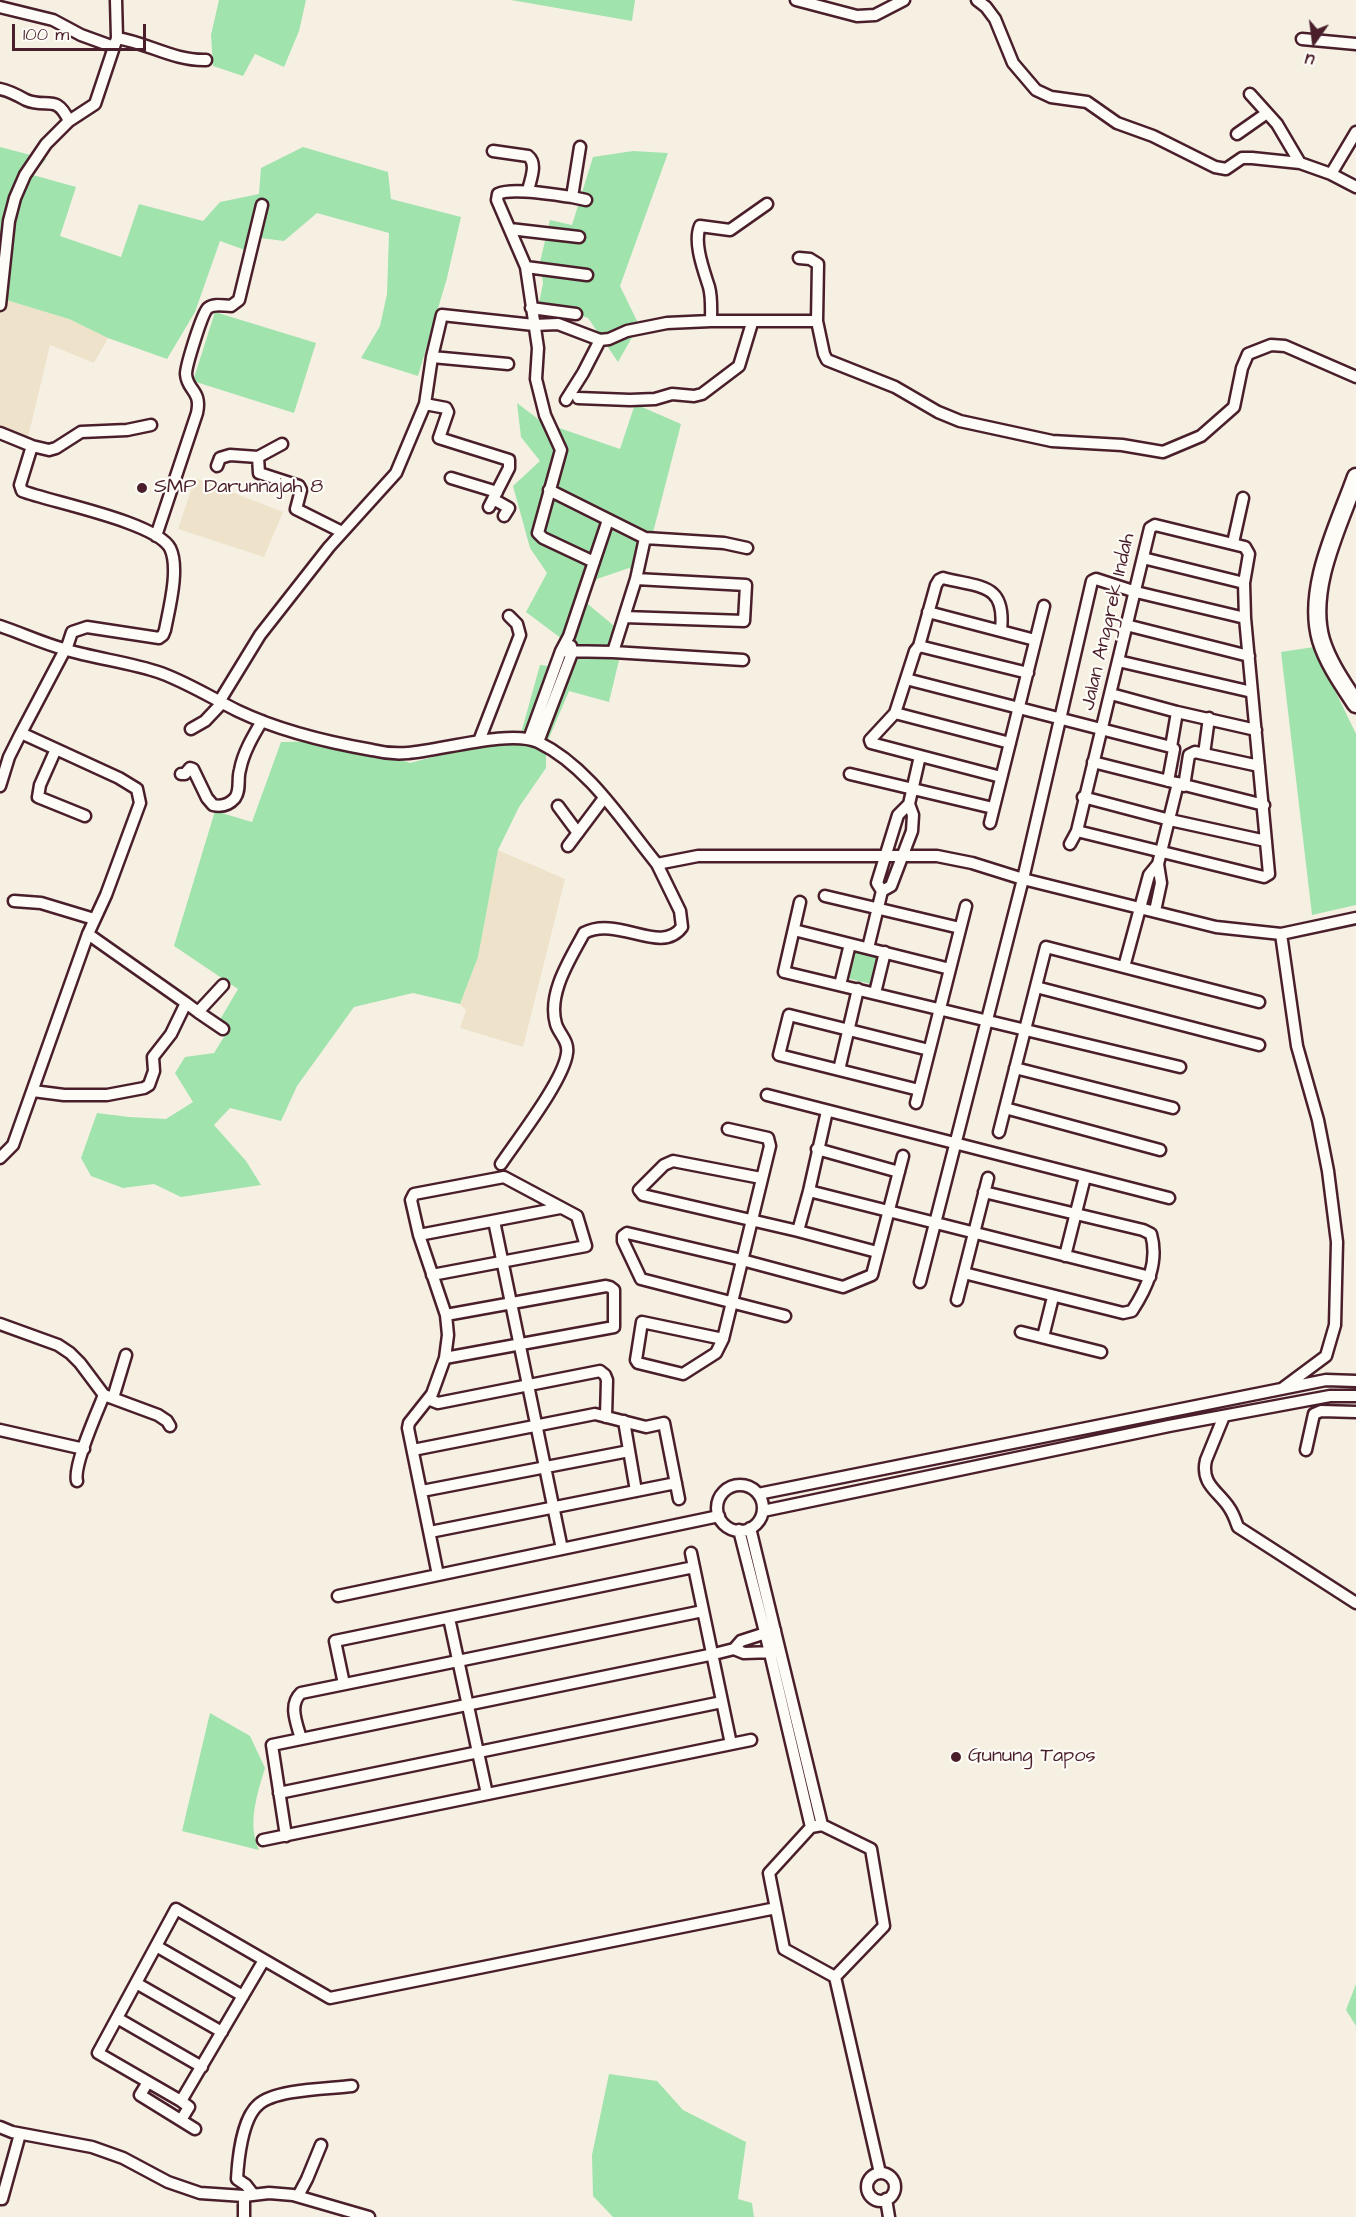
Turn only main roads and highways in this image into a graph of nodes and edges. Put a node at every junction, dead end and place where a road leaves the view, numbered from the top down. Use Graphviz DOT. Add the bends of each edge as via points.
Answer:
graph roads {
  1 [pos="1356,477"];
  2 [pos="1356,704"];
  1 -- 2 [label="main road" via="1317,598 1321,639"];
}
